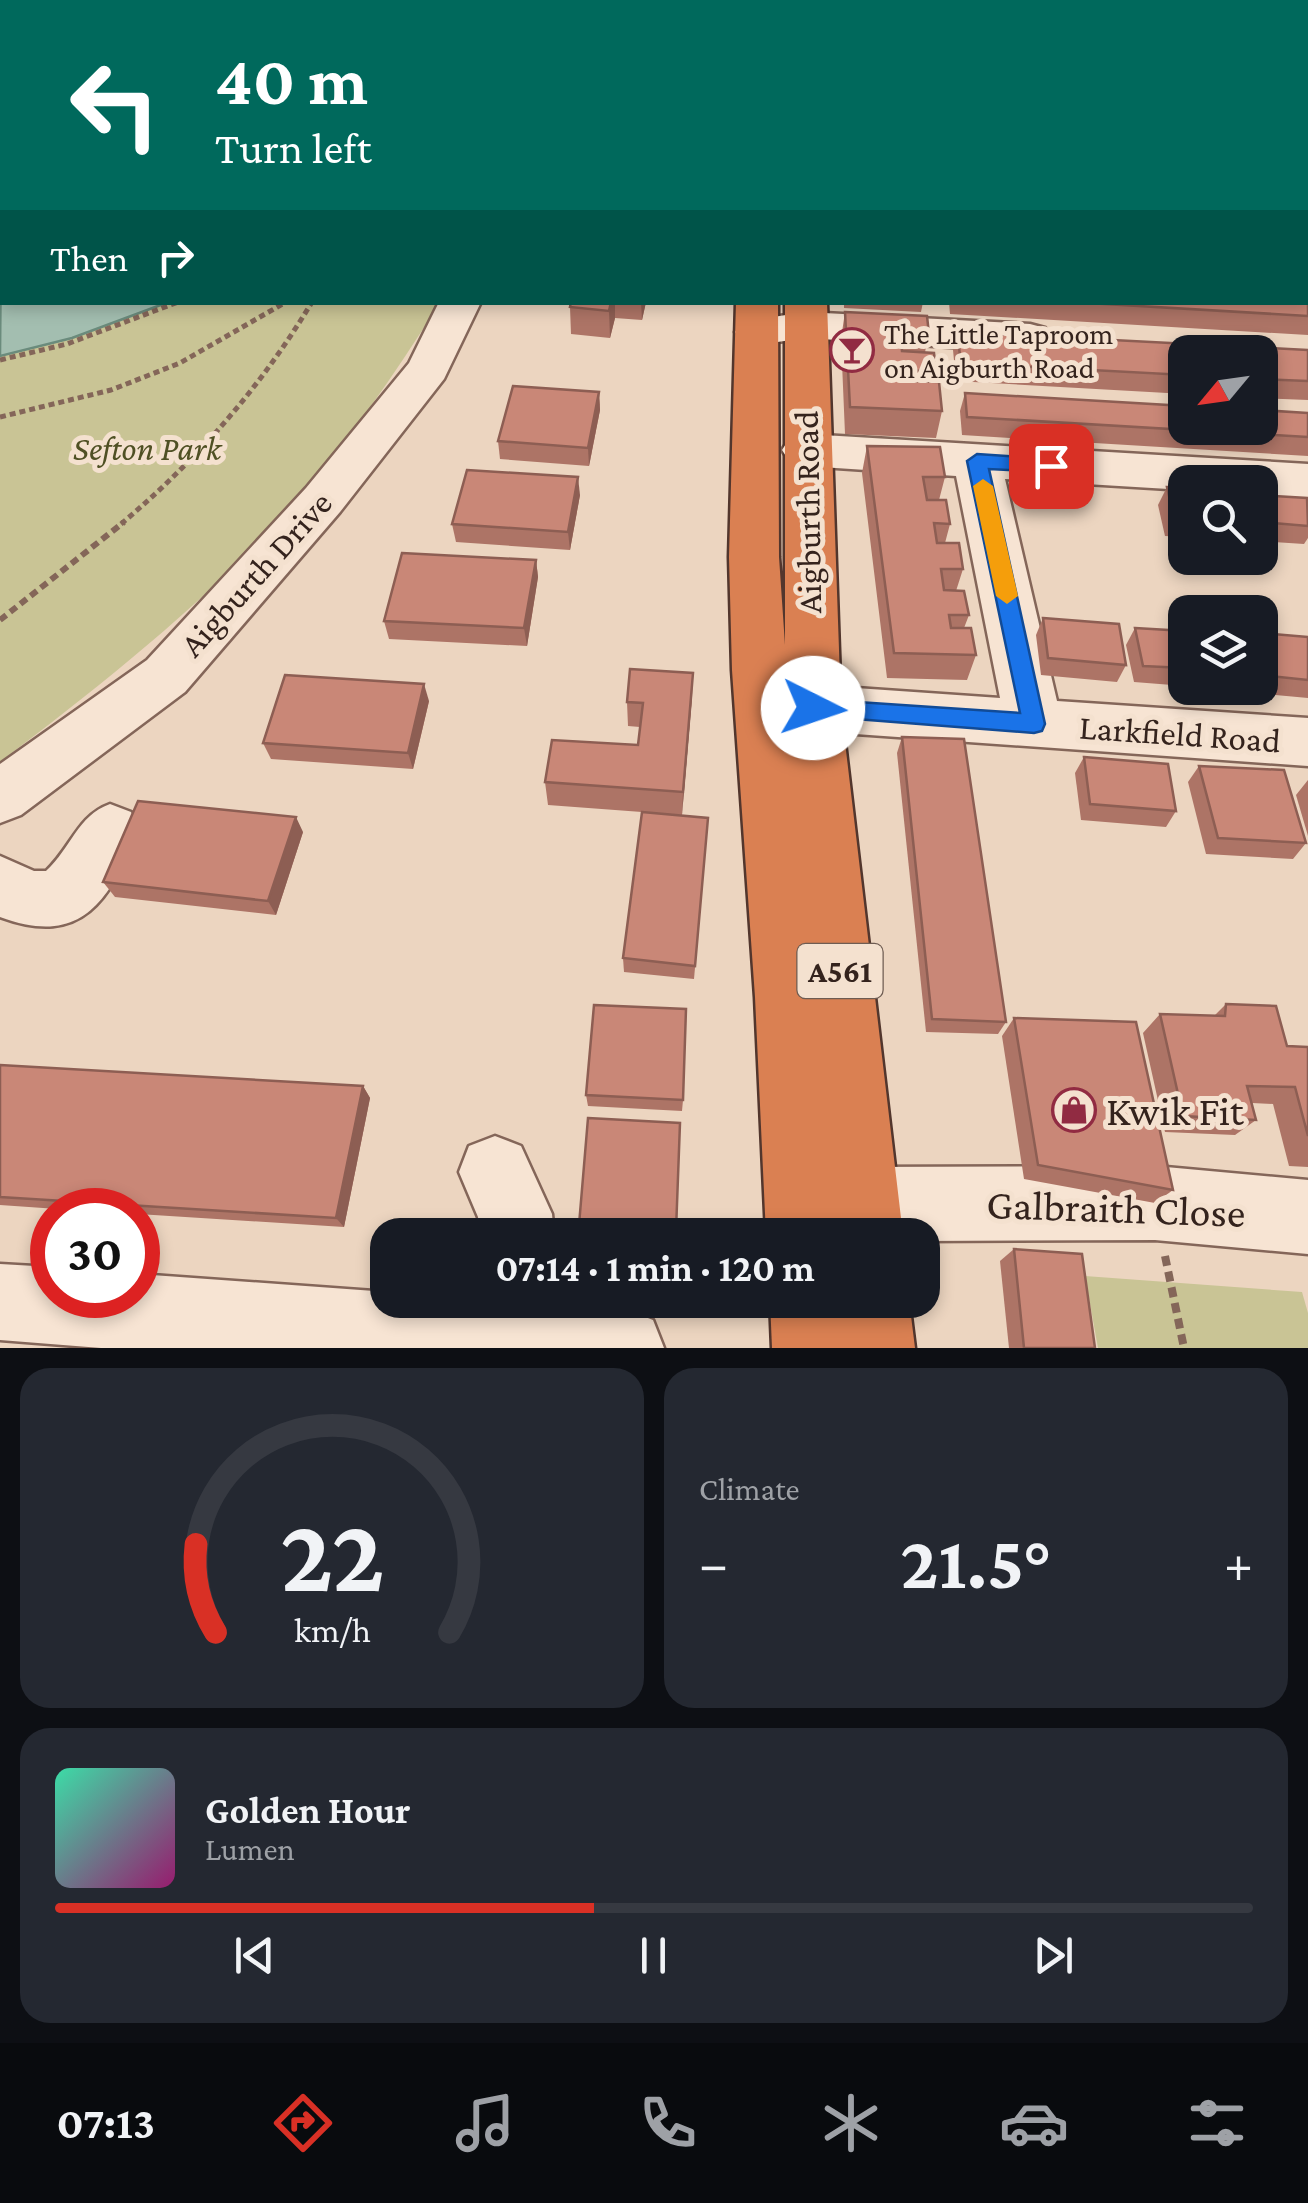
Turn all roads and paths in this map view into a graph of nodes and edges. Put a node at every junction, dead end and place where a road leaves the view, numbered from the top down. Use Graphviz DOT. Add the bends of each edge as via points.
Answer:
graph roads {
  1 [pos="170,305"];
  2 [pos="281,305"];
  3 [pos="310,305"];
  4 [pos="459,305"];
  5 [pos="781,315"];
  6 [pos="1079,340"];
  7 [pos="0,360"];
  8 [pos="0,417"];
  9 [pos="806,450"];
  10 [pos="977,461"];
  11 [pos="1308,481"];
  12 [pos="0,620"];
  13 [pos="813,708"];
  14 [pos="1034,724"];
  15 [pos="1308,742"];
  16 [pos="0,797"];
  17 [pos="110,832"];
  18 [pos="0,884"];
  19 [pos="1154,1204"];
  20 [pos="1308,1216"];
  21 [pos="842,1218"];
  22 [pos="844,1218"];
  23 [pos="940,1218"];
  24 [pos="0,1302"];
  25 [pos="809,1318"];
  26 [pos="874,1318"];
  27 [pos="510,1320"];
  28 [pos="625,1348"];
  29 [pos="811,1348"];
  30 [pos="876,1348"];
  31 [pos="1184,1348"];
  1 -- 7 [label="path" via="67,344"];
  2 -- 8 [label="path" via="180,363 111,390"];
  3 -- 12 [label="path" via="219,430 120,523"];
  4 -- 16 [label="street, Aigburth Drive" via="428,368 323,500 166,676"];
  5 -- 6 [label="street"];
  5 -- 9 [label="highway, Aigburth Road / A561"];
  5 -- 21 [label="highway, Aigburth Road / A561" via="754,524 759,670 788,997"];
  9 -- 10 [label="street"];
  9 -- 13 [label="highway, Aigburth Road / A561"];
  10 -- 11 [label="street"];
  10 -- 14 [label="street"];
  13 -- 14 [label="street, Larkfield Road"];
  13 -- 22 [label="highway, Aigburth Road / A561"];
  14 -- 15 [label="street, Larkfield Road"];
  17 -- 18 [label="street" via="68,896 30,898"];
  19 -- 20 [label="street, Galbraith Close"];
  19 -- 23 [label="street, Galbraith Close"];
  19 -- 31 [label="path"];
  24 -- 27 [label="street"];
  25 -- 29 [label="highway"];
  26 -- 30 [label="highway"];
  27 -- 28 [label="street"];
}
